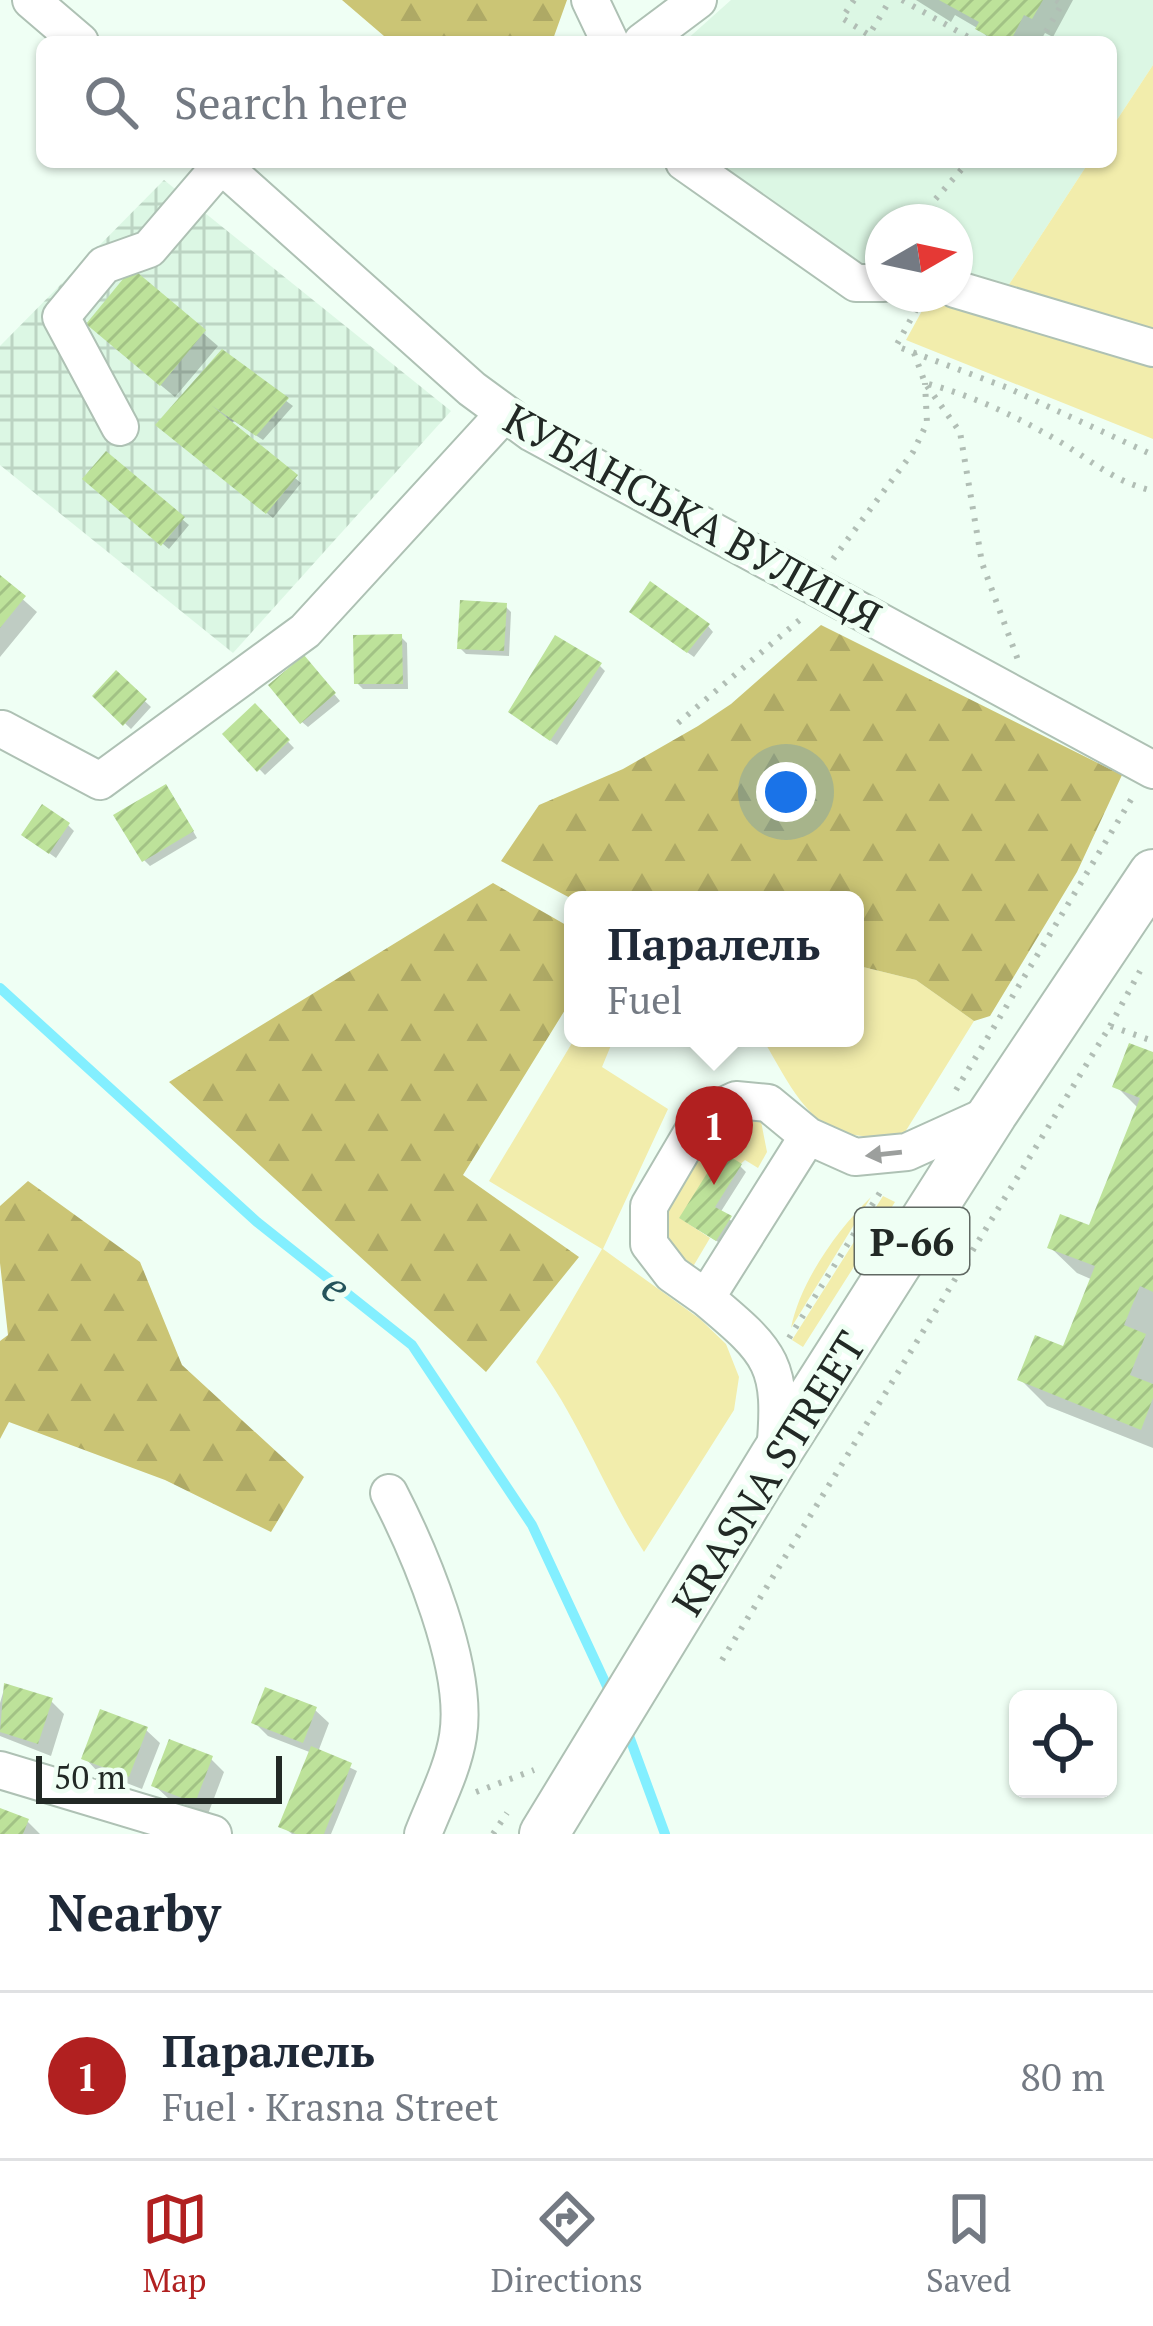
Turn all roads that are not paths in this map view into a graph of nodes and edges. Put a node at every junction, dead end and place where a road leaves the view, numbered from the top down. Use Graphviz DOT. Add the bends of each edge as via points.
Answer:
graph roads {
  1 [pos="31,0"];
  2 [pos="590,0"];
  3 [pos="698,0"];
  4 [pos="73,36"];
  5 [pos="607,36"];
  6 [pos="651,36"];
  7 [pos="217,168"];
  8 [pos="225,168"];
  9 [pos="693,168"];
  10 [pos="865,283"];
  11 [pos="973,294"];
  12 [pos="1153,348"];
  13 [pos="504,414"];
  14 [pos="120,427"];
  15 [pos="2,729"];
  16 [pos="1153,770"];
  17 [pos="1153,874"];
  18 [pos="973,1104"];
  19 [pos="808,1136"];
  20 [pos="706,1298"];
  21 [pos="774,1457"];
  22 [pos="389,1492"];
  23 [pos="0,1770"];
  24 [pos="429,1821"];
  25 [pos="213,1834"];
  26 [pos="544,1834"];
  1 -- 4 [label="street"];
  2 -- 5 [label="street"];
  3 -- 6 [label="street"];
  7 -- 14 [label="street" via="149,249 104,265 61,317"];
  8 -- 13 [label="street, КУБАНСЬКА ВУЛИЦЯ"];
  9 -- 10 [label="street"];
  11 -- 12 [label="street"];
  13 -- 15 [label="street" via="305,632 100,781"];
  13 -- 16 [label="street, КУБАНСЬКА ВУЛИЦЯ"];
  17 -- 18 [label="main road, KRASNA STREET / Р-66"];
  18 -- 19 [label="street, one-way" via="913,1150 855,1157"];
  18 -- 21 [label="main road, KRASNA STREET / Р-66"];
  19 -- 20 [label="street"];
  19 -- 20 [label="street" via="768,1103 736,1100 702,1116 649,1206 649,1244"];
  20 -- 21 [label="street" via="770,1358 779,1406"];
  21 -- 26 [label="main road, KRASNA STREET / Р-66" via="681,1614 553,1781"];
  22 -- 24 [label="street" via="435,1594 458,1702 458,1735"];
  23 -- 25 [label="street"];
}
